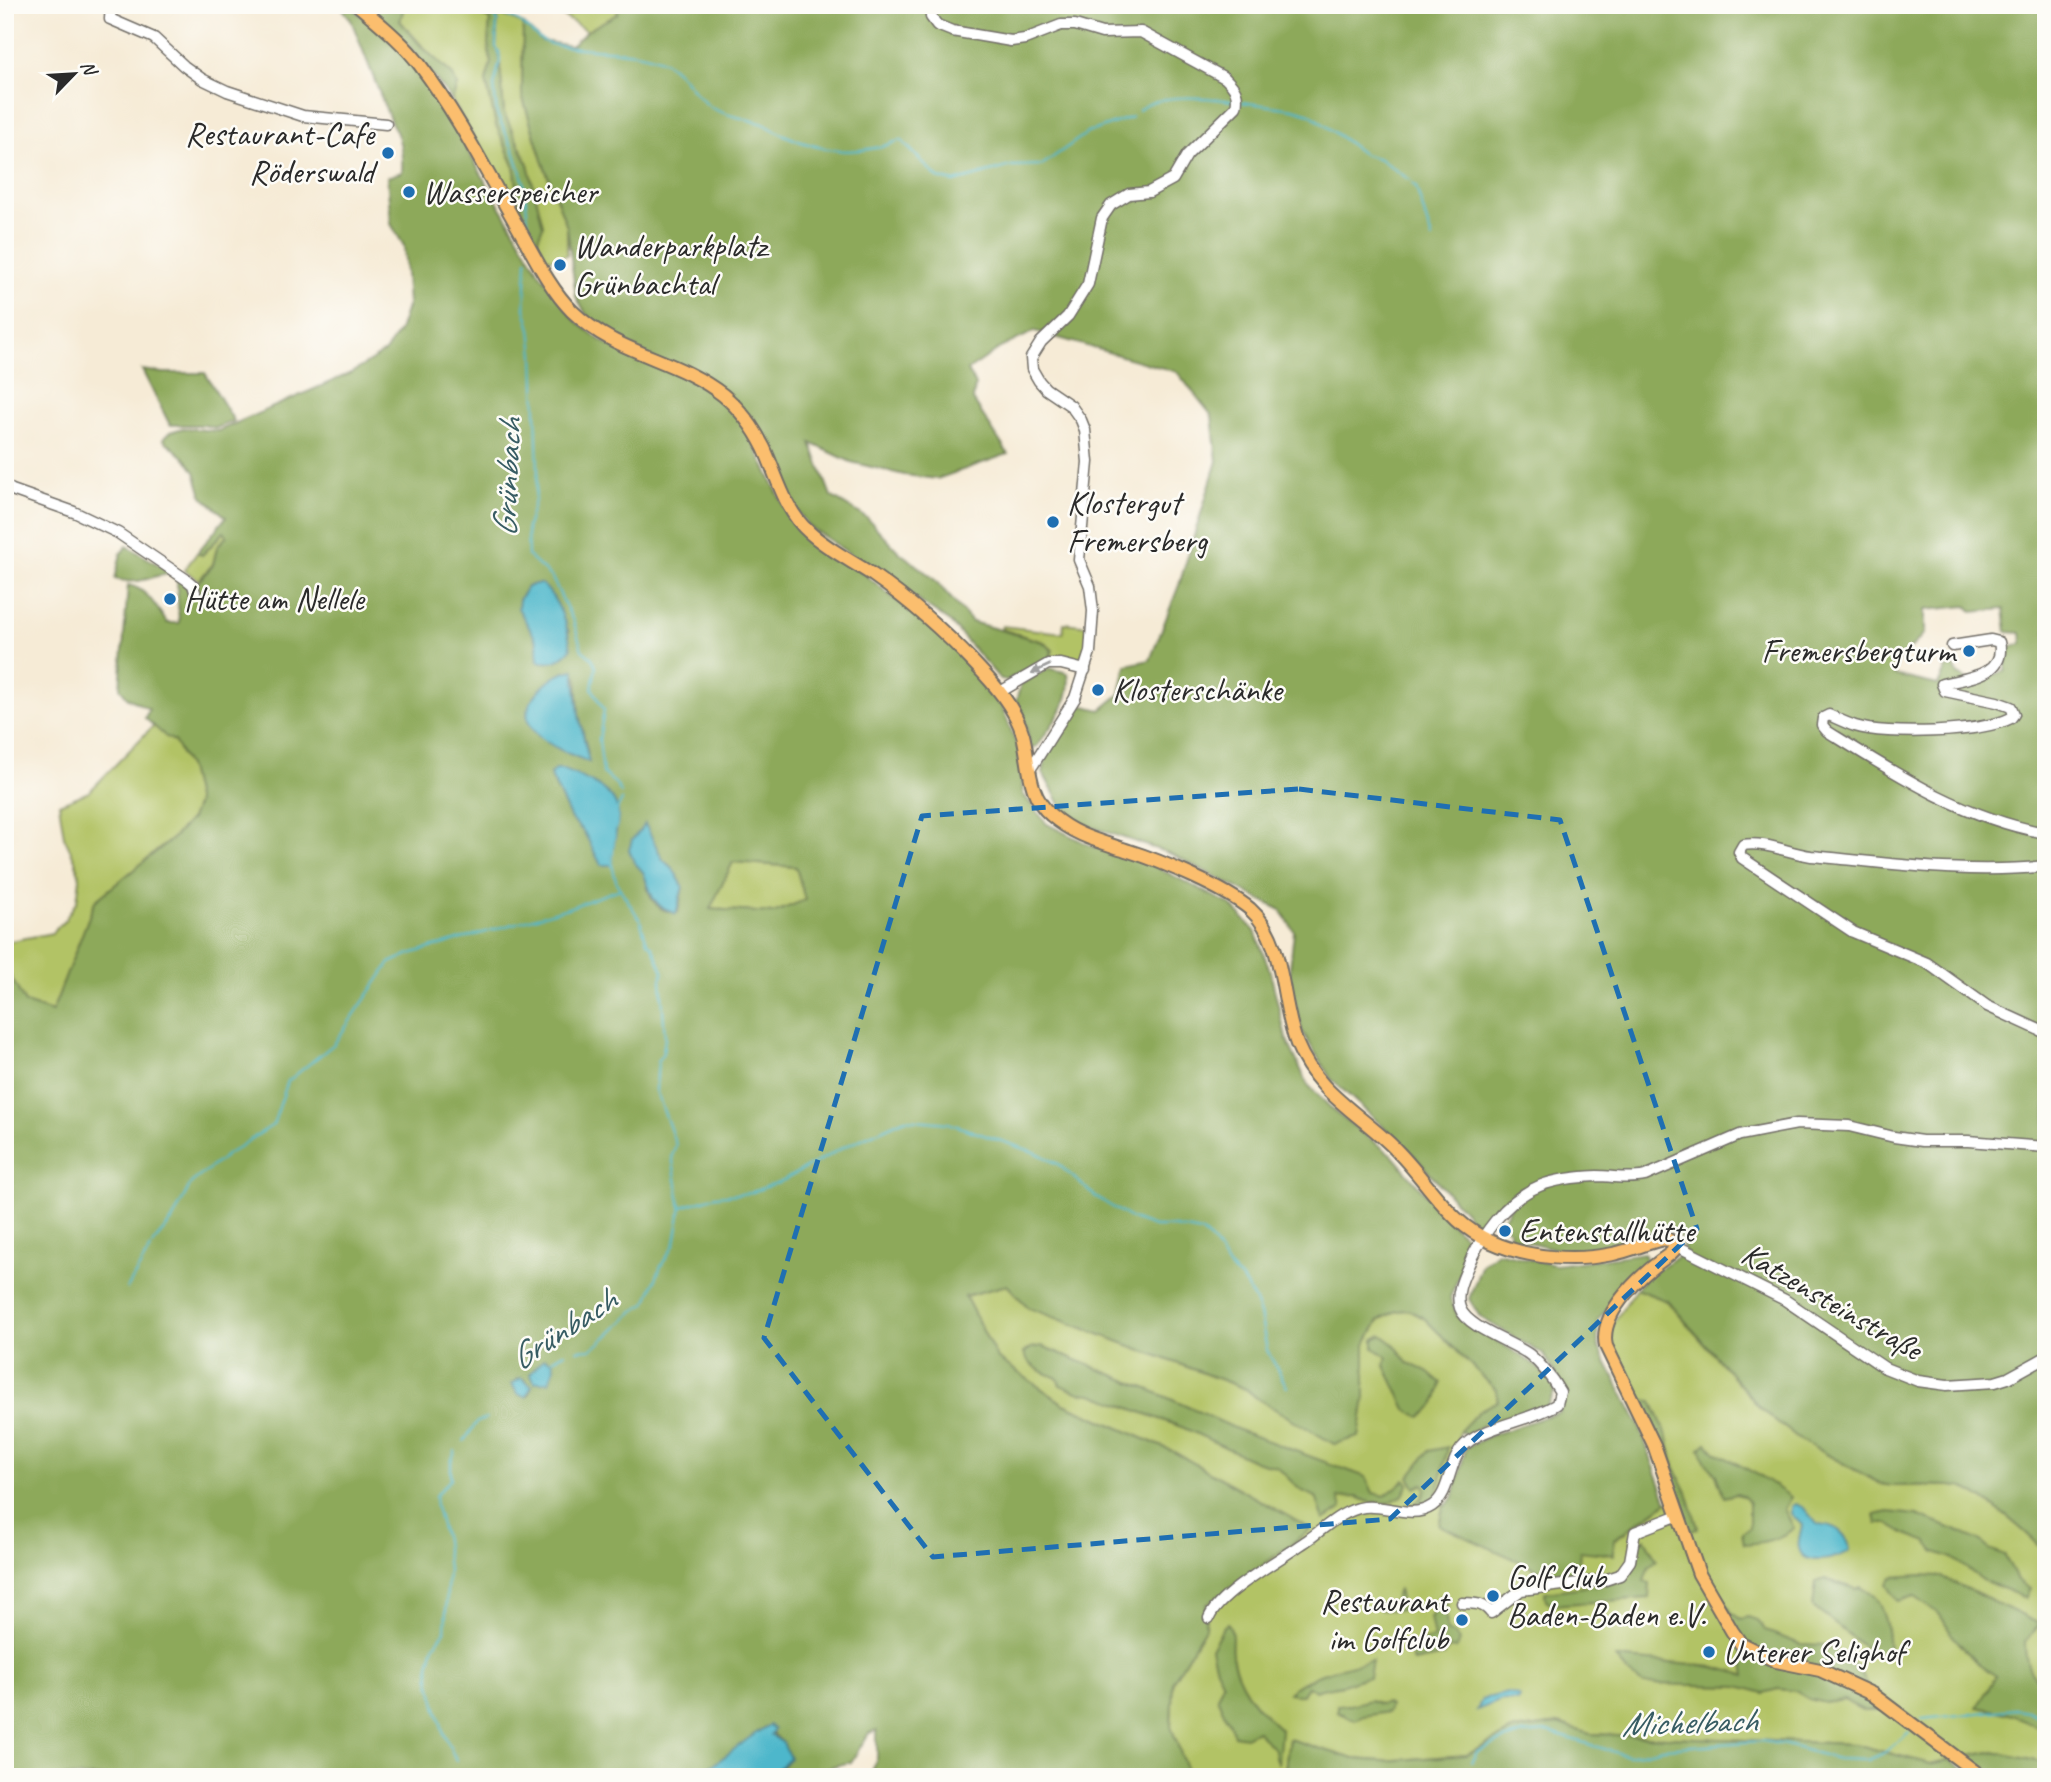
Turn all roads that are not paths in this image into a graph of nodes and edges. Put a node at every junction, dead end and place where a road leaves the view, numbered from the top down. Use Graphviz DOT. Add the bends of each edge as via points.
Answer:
graph roads {
  1 [pos="111,5"];
  2 [pos="358,5"];
  3 [pos="930,5"];
  4 [pos="386,124"];
  5 [pos="5,485"];
  6 [pos="195,592"];
  7 [pos="1952,646"];
  8 [pos="1085,670"];
  9 [pos="1000,692"];
  10 [pos="1028,767"];
  11 [pos="2046,833"];
  12 [pos="2046,866"];
  13 [pos="2046,1032"];
  14 [pos="2046,1147"];
  15 [pos="1484,1238"];
  16 [pos="1675,1245"];
  17 [pos="2046,1357"];
  18 [pos="1679,1516"];
  19 [pos="1462,1603"];
  20 [pos="1209,1618"];
  21 [pos="1982,1777"];
  1 -- 4 [label="street" via="110,19 155,38 184,66 227,91 303,116"];
  2 -- 9 [label="main road" via="418,62 568,307 618,344 701,379 727,398 749,422 789,506 807,531 924,615"];
  3 -- 8 [label="street" via="931,17 952,31 1011,41 1061,25 1102,33 1141,32 1225,78 1238,97 1236,107 1187,156 1173,179 1111,205 1102,218 1088,284 1068,316 1031,358 1040,381 1076,412 1084,430 1088,462 1079,560 1090,586 1093,611"];
  5 -- 6 [label="street" via="74,512 142,547 193,585"];
  7 -- 11 [label="street" via="1999,642 1995,666 1978,677 1942,684 1945,691 2011,707 2014,714 2006,721 1968,729 1883,730 1855,726 1829,715 1822,725 1910,782 1969,811"];
  8 -- 9 [label="street, one-way" via="1048,664"];
  8 -- 10 [label="street" via="1057,729"];
  9 -- 10 [label="main road" via="1023,735"];
  10 -- 15 [label="main road" via="1043,808 1075,834 1183,873 1252,911 1275,951 1298,1047 1321,1085 1387,1141 1461,1223"];
  12 -- 13 [label="street" via="1979,871 1795,854 1751,843 1738,852 1853,932 1927,963 1987,1006"];
  14 -- 15 [label="street" via="1922,1140 1831,1124 1770,1128 1740,1135 1645,1176 1562,1179 1531,1188 1510,1203"];
  15 -- 16 [label="main road" via="1536,1255 1578,1258 1614,1254 1659,1240 1671,1240"];
  15 -- 20 [label="street" via="1460,1288 1460,1308 1472,1322 1530,1355 1549,1373 1560,1392 1557,1404 1483,1433 1461,1448 1434,1505 1418,1511 1364,1507 1338,1517 1235,1591"];
  16 -- 17 [label="street, Katzensteinstraße" via="1785,1300 1885,1368 1918,1381 1947,1385 1995,1382"];
  16 -- 18 [label="main road" via="1637,1280 1608,1321 1604,1335 1654,1446"];
  18 -- 19 [label="street" via="1636,1532 1630,1561 1620,1575 1521,1590 1491,1613 1486,1606"];
  18 -- 21 [label="main road" via="1699,1574 1741,1644 1776,1661 1820,1670 1872,1694"];
}
